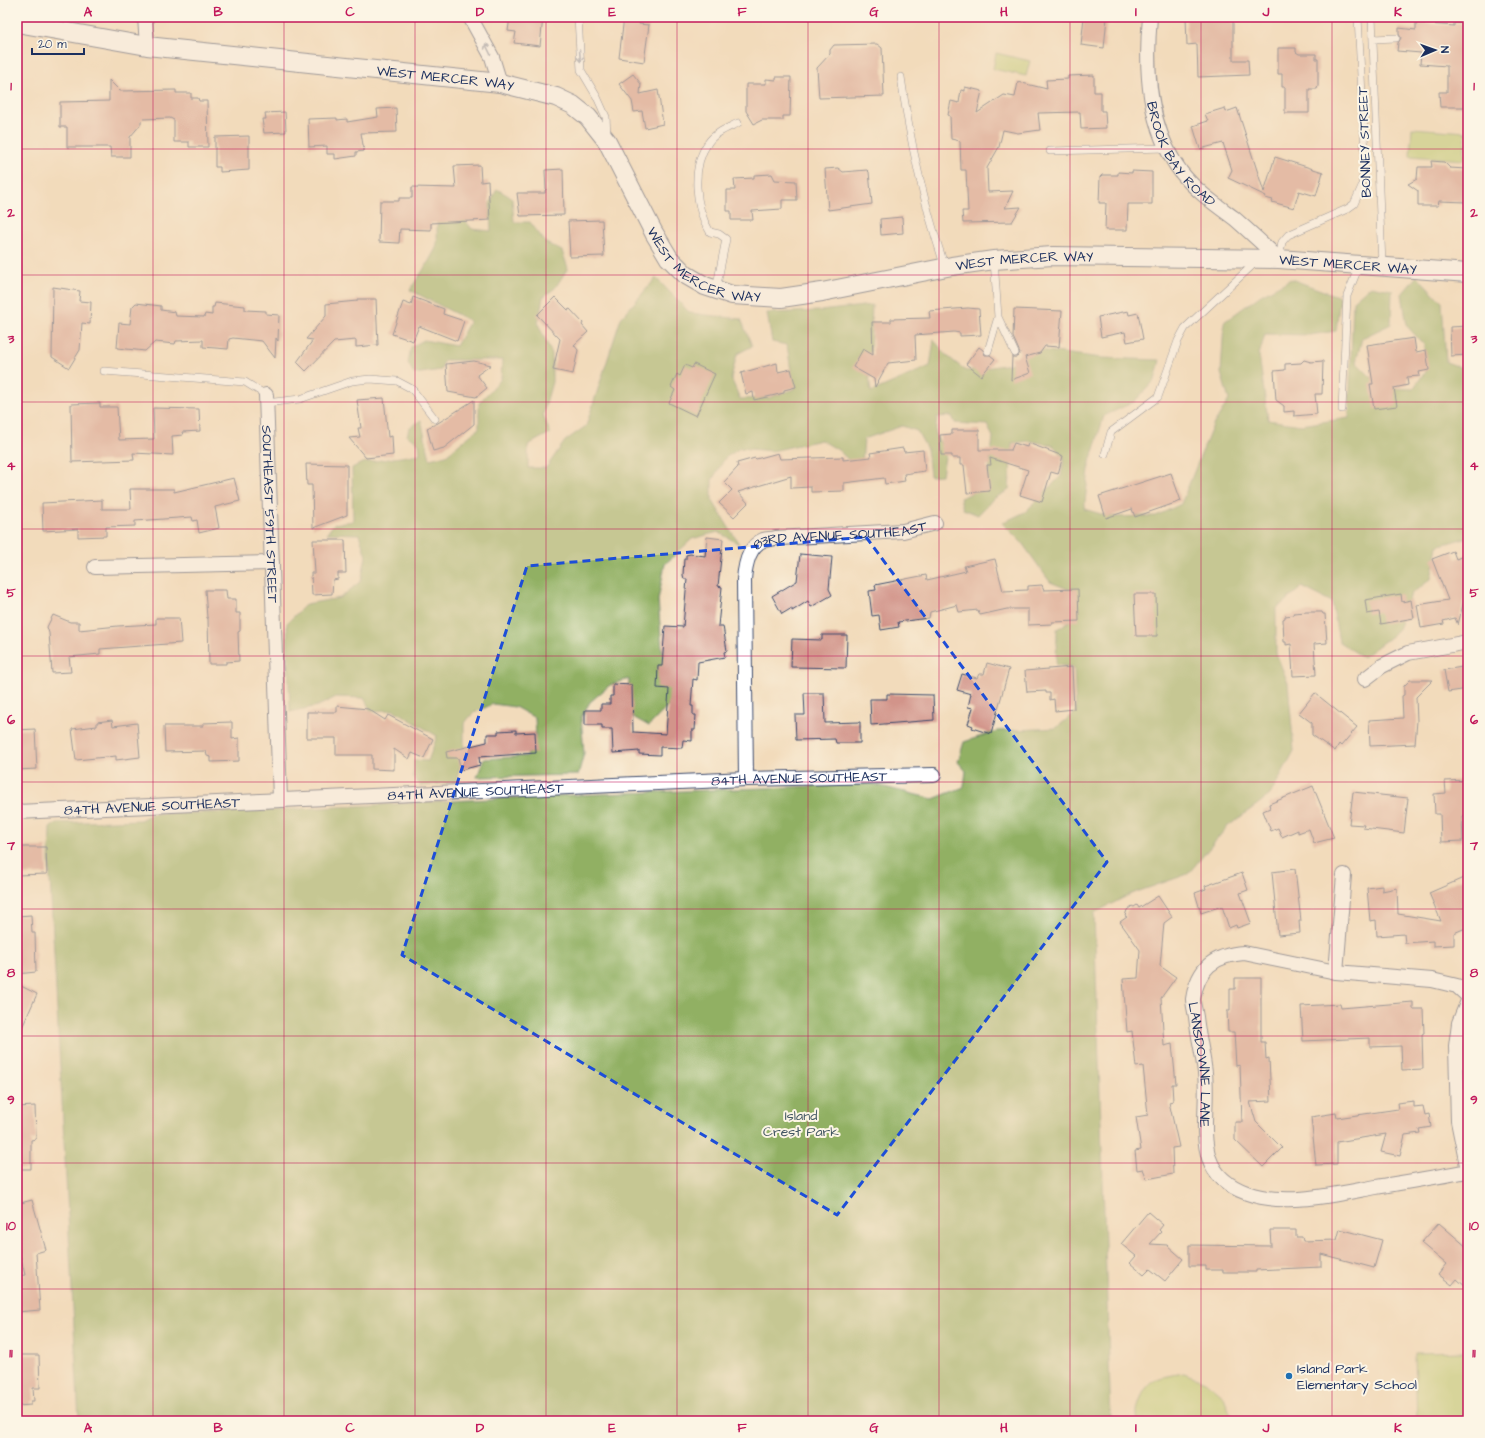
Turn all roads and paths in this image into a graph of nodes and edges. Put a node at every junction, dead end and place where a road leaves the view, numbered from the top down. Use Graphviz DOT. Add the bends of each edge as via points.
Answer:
graph roads {
  1 [pos="145,17"];
  2 [pos="470,17"];
  3 [pos="578,17"];
  4 [pos="1150,17"];
  5 [pos="1358,17"];
  6 [pos="1372,17"];
  7 [pos="17,23"];
  8 [pos="1396,38"];
  9 [pos="1373,39"];
  10 [pos="147,46"];
  11 [pos="901,77"];
  12 [pos="500,83"];
  13 [pos="738,123"];
  14 [pos="607,142"];
  15 [pos="1166,148"];
  16 [pos="1050,151"];
  17 [pos="1261,258"];
  18 [pos="1279,259"];
  19 [pos="994,260"];
  20 [pos="1360,264"];
  21 [pos="1382,265"];
  22 [pos="945,267"];
  23 [pos="1468,273"];
  24 [pos="716,290"];
  25 [pos="998,317"];
  26 [pos="988,351"];
  27 [pos="1014,353"];
  28 [pos="104,371"];
  29 [pos="266,399"];
  30 [pos="1342,409"];
  31 [pos="435,419"];
  32 [pos="1105,454"];
  33 [pos="935,523"];
  34 [pos="272,563"];
  35 [pos="95,567"];
  36 [pos="1468,642"];
  37 [pos="1365,679"];
  38 [pos="934,775"];
  39 [pos="746,779"];
  40 [pos="280,799"];
  41 [pos="17,812"];
  42 [pos="1344,875"];
  43 [pos="1336,972"];
  44 [pos="1468,996"];
  45 [pos="1468,1001"];
  46 [pos="1468,1171"];
  1 -- 10 [label="street"];
  12 -- 2 [label="street, one-way" via="492,57"];
  3 -- 14 [label="lane, one-way" via="581,70 598,97 606,117"];
  4 -- 15 [label="street, BROOK BAY ROAD" via="1147,64 1150,94"];
  5 -- 18 [label="lane" via="1365,154 1362,186 1354,204 1347,209 1288,234 1282,242"];
  6 -- 9 [label="lane, BONNEY STREET"];
  7 -- 10 [label="street, WEST MERCER WAY"];
  8 -- 9 [label="lane"];
  9 -- 21 [label="lane, BONNEY STREET"];
  10 -- 12 [label="street, WEST MERCER WAY"];
  11 -- 22 [label="lane" via="909,132 931,225"];
  12 -- 14 [label="street, WEST MERCER WAY" via="556,97 573,104 588,117"];
  13 -- 24 [label="lane" via="722,130 708,142 697,174 706,225 710,232 726,239"];
  14 -- 24 [label="street, WEST MERCER WAY" via="669,258 686,275"];
  15 -- 16 [label="lane"];
  15 -- 18 [label="street, BROOK BAY ROAD" via="1182,172 1204,196 1235,219"];
  17 -- 18 [label="street, WEST MERCER WAY"];
  17 -- 19 [label="street, WEST MERCER WAY" via="1053,256"];
  17 -- 32 [label="lane" via="1185,328 1158,397 1111,432"];
  18 -- 20 [label="street, WEST MERCER WAY"];
  19 -- 22 [label="street, WEST MERCER WAY"];
  19 -- 25 [label="lane"];
  20 -- 21 [label="street, WEST MERCER WAY"];
  20 -- 30 [label="lane" via="1347,296"];
  21 -- 23 [label="street, WEST MERCER WAY"];
  22 -- 24 [label="street, WEST MERCER WAY" via="781,298 732,295"];
  25 -- 26 [label="lane"];
  25 -- 27 [label="lane"];
  28 -- 29 [label="lane" via="245,382"];
  29 -- 31 [label="lane" via="300,399 352,382 370,379 396,381 412,389"];
  29 -- 34 [label="street, SOUTHEAST 59TH STREET"];
  33 -- 39 [label="street, 83RD AVENUE SOUTHEAST" via="903,531 762,540 750,554 745,564 744,580"];
  34 -- 35 [label="street"];
  34 -- 40 [label="street, SOUTHEAST 59TH STREET"];
  36 -- 37 [label="street" via="1408,654 1382,666"];
  38 -- 39 [label="street, 84TH AVENUE SOUTHEAST"];
  39 -- 40 [label="street, 84TH AVENUE SOUTHEAST"];
  40 -- 41 [label="street, 84TH AVENUE SOUTHEAST"];
  42 -- 43 [label="street"];
  43 -- 44 [label="street, LANSDOWNE LANE" via="1432,980 1457,986"];
  43 -- 46 [label="street, LANSDOWNE LANE" via="1244,953 1216,959 1199,980 1193,1000 1205,1074 1204,1134 1207,1156 1215,1170 1226,1184 1248,1194 1303,1199"];
  45 -- 46 [label="street" via="1459,1023 1456,1046 1458,1121"];
}
